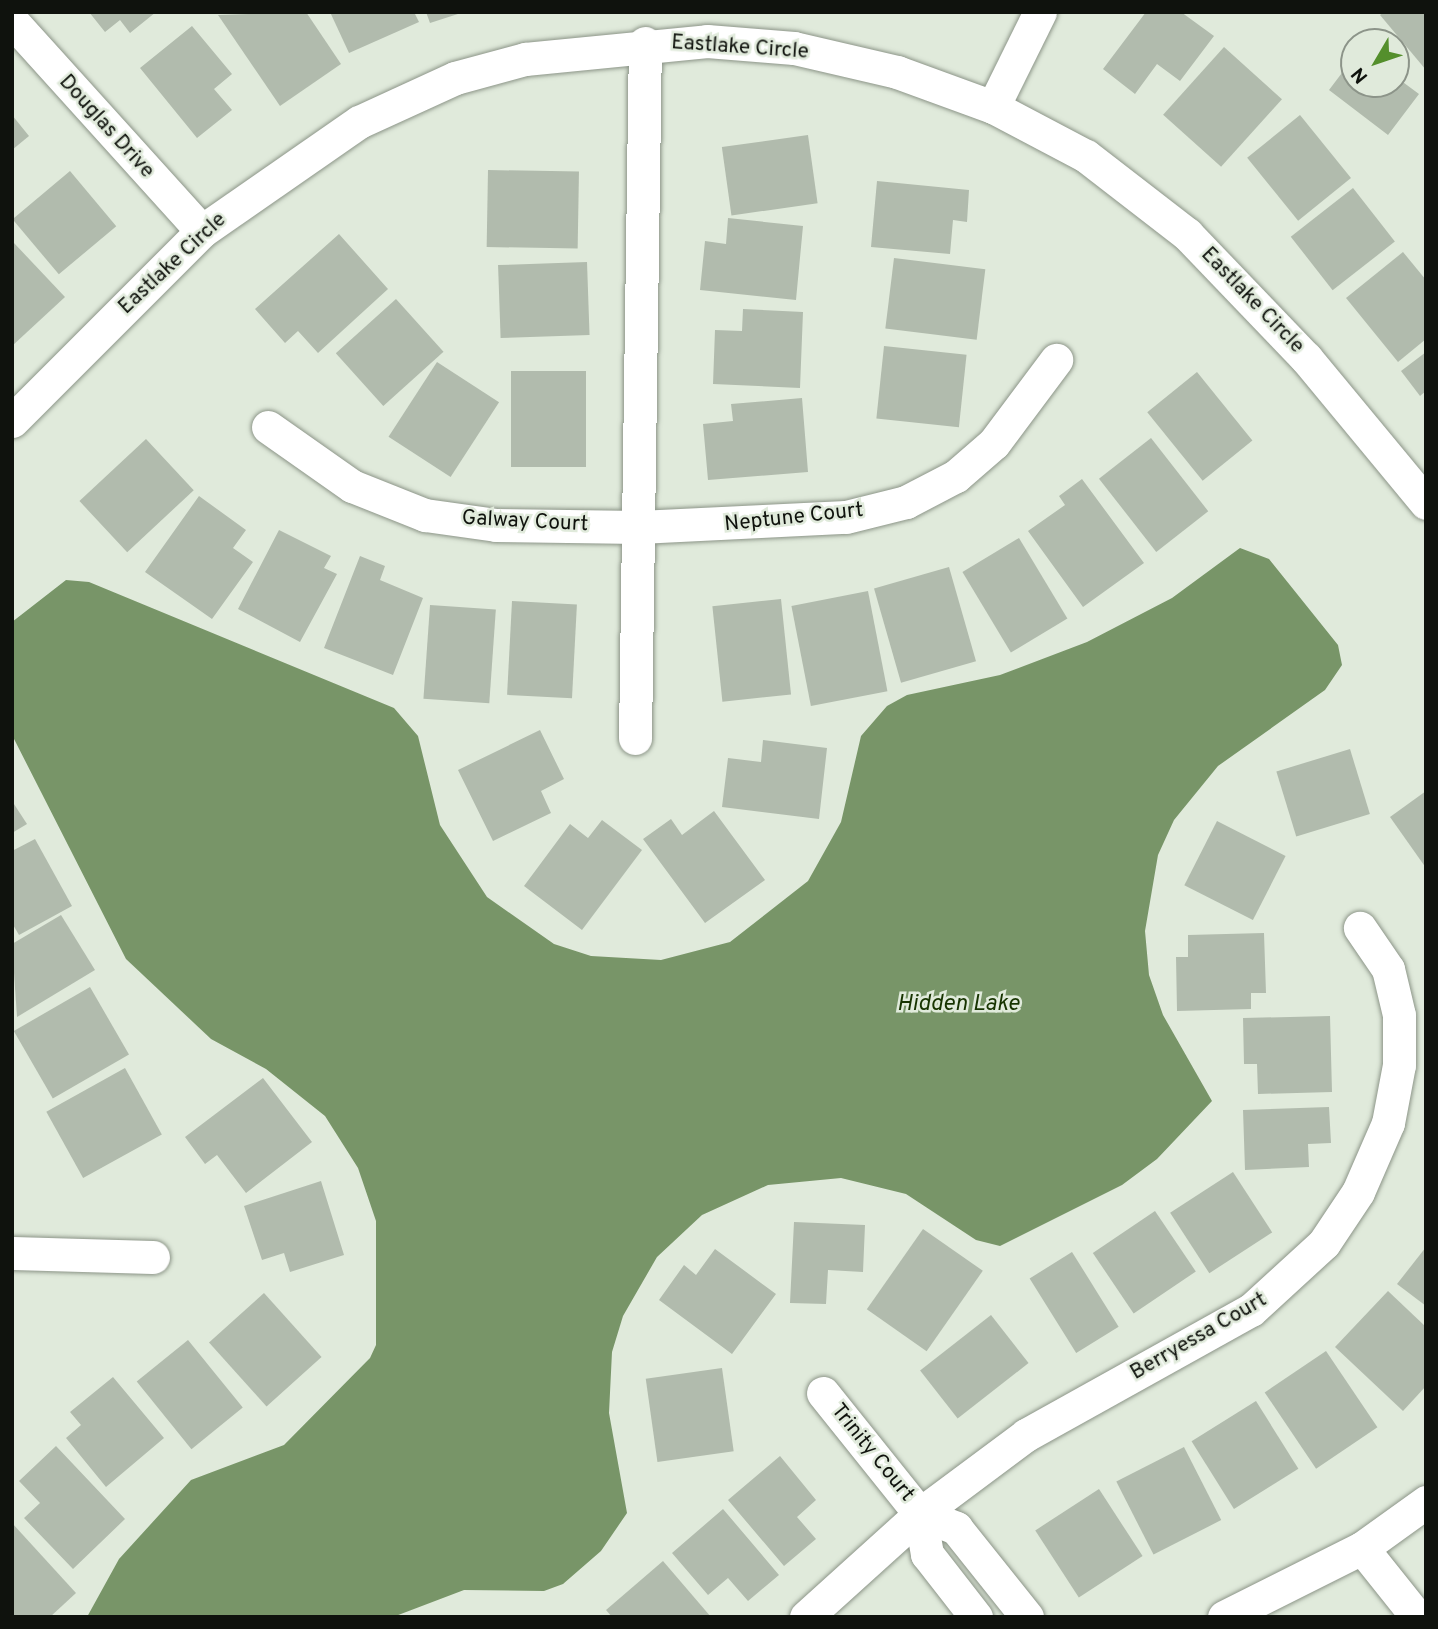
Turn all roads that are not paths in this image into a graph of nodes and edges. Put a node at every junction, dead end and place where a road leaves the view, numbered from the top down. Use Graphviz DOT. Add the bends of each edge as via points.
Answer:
graph roads {
  1 [pos="1040,12"];
  2 [pos="12,21"];
  3 [pos="645,43"];
  4 [pos="993,107"];
  5 [pos="202,231"];
  6 [pos="1056,360"];
  7 [pos="12,421"];
  8 [pos="268,427"];
  9 [pos="1423,492"];
  10 [pos="639,527"];
  11 [pos="635,738"];
  12 [pos="1360,928"];
  13 [pos="12,1253"];
  14 [pos="153,1257"];
  15 [pos="823,1393"];
  16 [pos="1426,1502"];
  17 [pos="920,1514"];
  18 [pos="1362,1548"];
  19 [pos="806,1617"];
  20 [pos="976,1617"];
  21 [pos="1027,1617"];
  22 [pos="1224,1617"];
  23 [pos="1417,1617"];
  1 -- 4 [label="street"];
  2 -- 5 [label="street, Douglas Drive"];
  3 -- 4 [label="street, Eastlake Circle" via="794,48 897,72"];
  3 -- 5 [label="street, Eastlake Circle" via="525,59 456,78 359,122"];
  3 -- 10 [label="street"];
  4 -- 9 [label="street, Eastlake Circle" via="1086,156 1187,234 1306,358"];
  5 -- 7 [label="street, Eastlake Circle"];
  6 -- 10 [label="street, Neptune Court" via="994,443 956,476 906,502 846,517"];
  8 -- 10 [label="street, Galway Court" via="352,486 425,515 496,525"];
  10 -- 11 [label="street"];
  12 -- 17 [label="street, Berryessa Court" via="1388,969 1399,1015 1399,1065 1388,1123 1358,1192 1324,1243 1251,1310 1026,1435"];
  13 -- 14 [label="street"];
  15 -- 17 [label="street, Trinity Court"];
  16 -- 18 [label="street"];
  17 -- 19 [label="street, Berryessa Court"];
  17 -- 20 [label="street" via="927,1554"];
  17 -- 21 [label="street" via="956,1528"];
  18 -- 22 [label="street"];
  18 -- 23 [label="street"];
}
